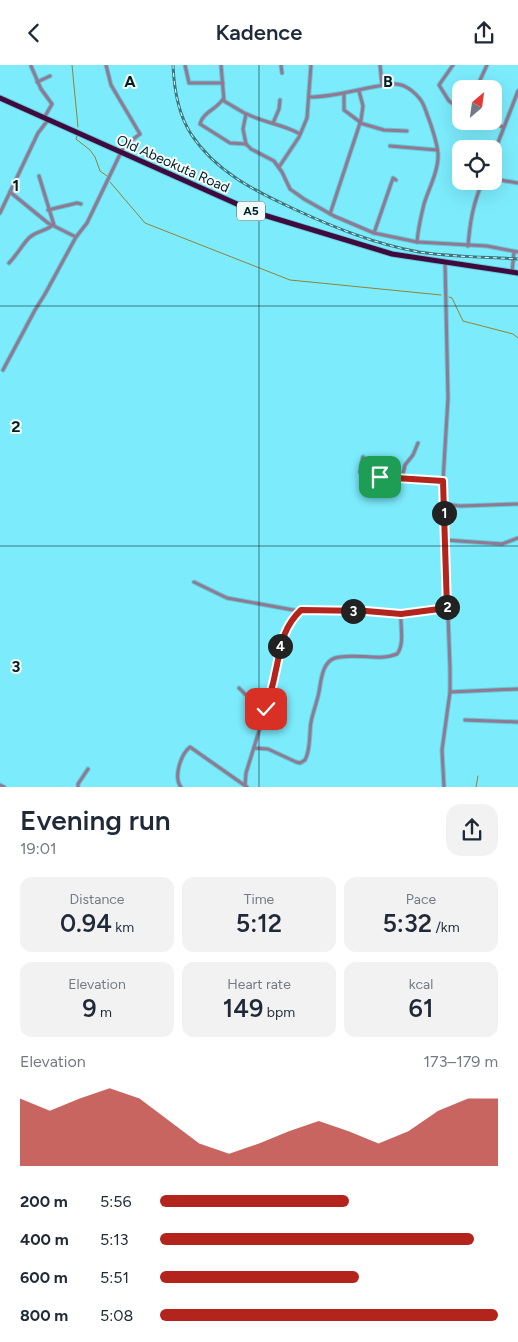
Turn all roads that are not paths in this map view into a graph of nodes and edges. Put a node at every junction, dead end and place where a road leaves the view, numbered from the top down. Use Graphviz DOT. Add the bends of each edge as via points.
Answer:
graph roads {
  1 [pos="31,65"];
  2 [pos="106,65"];
  3 [pos="185,65"];
  4 [pos="221,65"];
  5 [pos="281,65"];
  6 [pos="311,65"];
  7 [pos="380,65"];
  8 [pos="453,65"];
  9 [pos="487,65"];
  10 [pos="282,73"];
  11 [pos="50,76"];
  12 [pos="480,80"];
  13 [pos="37,82"];
  14 [pos="223,83"];
  15 [pos="382,85"];
  16 [pos="359,91"];
  17 [pos="518,91"];
  18 [pos="344,94"];
  19 [pos="309,97"];
  20 [pos="0,98"];
  21 [pos="223,99"];
  22 [pos="280,100"];
  23 [pos="452,103"];
  24 [pos="246,114"];
  25 [pos="46,119"];
  26 [pos="273,123"];
  27 [pos="360,123"];
  28 [pos="503,127"];
  29 [pos="407,131"];
  30 [pos="300,134"];
  31 [pos="498,140"];
  32 [pos="246,144"];
  33 [pos="390,146"];
  34 [pos="437,150"];
  35 [pos="121,153"];
  36 [pos="279,167"];
  37 [pos="40,176"];
  38 [pos="396,180"];
  39 [pos="502,180"];
  40 [pos="518,183"];
  41 [pos="479,190"];
  42 [pos="10,192"];
  43 [pos="81,204"];
  44 [pos="48,210"];
  45 [pos="0,213"];
  46 [pos="330,214"];
  47 [pos="53,226"];
  48 [pos="374,233"];
  49 [pos="76,237"];
  50 [pos="417,242"];
  51 [pos="468,246"];
  52 [pos="516,252"];
  53 [pos="445,262"];
  54 [pos="10,263"];
  55 [pos="515,273"];
  56 [pos="3,370"];
  57 [pos="418,443"];
  58 [pos="363,457"];
  59 [pos="404,479"];
  60 [pos="443,481"];
  61 [pos="444,503"];
  62 [pos="518,504"];
  63 [pos="518,538"];
  64 [pos="445,540"];
  65 [pos="194,582"];
  66 [pos="447,608"];
  67 [pos="300,611"];
  68 [pos="401,614"];
  69 [pos="239,688"];
  70 [pos="518,689"];
  71 [pos="450,692"];
  72 [pos="266,709"];
  73 [pos="465,720"];
  74 [pos="518,722"];
  75 [pos="254,748"];
  76 [pos="88,769"];
  77 [pos="0,785"];
  78 [pos="246,786"];
  79 [pos="4,787"];
  80 [pos="78,787"];
  81 [pos="181,787"];
  82 [pos="444,787"];
  1 -- 13 [label="street"];
  2 -- 35 [label="street" via="111,85 140,133 126,144"];
  3 -- 14 [label="street" via="190,83"];
  4 -- 14 [label="street"];
  5 -- 10 [label="street"];
  6 -- 19 [label="street"];
  7 -- 15 [label="street"];
  8 -- 23 [label="street" via="438,85"];
  9 -- 12 [label="street"];
  11 -- 13 [label="street"];
  13 -- 25 [label="street" via="52,104"];
  14 -- 21 [label="street"];
  15 -- 16 [label="street"];
  15 -- 34 [label="street" via="396,84 419,97 432,124"];
  16 -- 18 [label="street"];
  16 -- 27 [label="street"];
  17 -- 28 [label="street"];
  18 -- 19 [label="street"];
  18 -- 27 [label="street" via="344,111"];
  19 -- 30 [label="street" via="307,118"];
  20 -- 25 [label="highway, Old Abeokuta Road / A5"];
  21 -- 24 [label="street" via="226,104"];
  21 -- 32 [label="street" via="204,115 200,124 230,143"];
  22 -- 26 [label="street"];
  24 -- 26 [label="street"];
  24 -- 32 [label="street" via="243,129"];
  25 -- 35 [label="highway, Old Abeokuta Road / A5"];
  25 -- 42 [label="street"];
  26 -- 30 [label="street"];
  27 -- 29 [label="street" via="384,130"];
  27 -- 46 [label="street"];
  28 -- 31 [label="street"];
  30 -- 36 [label="street"];
  32 -- 36 [label="street"];
  33 -- 34 [label="street"];
  34 -- 50 [label="street" via="437,164"];
  35 -- 49 [label="street" via="87,223"];
  35 -- 53 [label="highway, Old Abeokuta Road / A5" via="257,213 392,254"];
  36 -- 46 [label="street" via="290,189"];
  37 -- 44 [label="street"];
  38 -- 48 [label="street" via="393,179"];
  39 -- 40 [label="street"];
  41 -- 51 [label="street" via="474,200"];
  42 -- 45 [label="street"];
  42 -- 47 [label="street"];
  43 -- 44 [label="street"];
  44 -- 47 [label="street"];
  46 -- 48 [label="street"];
  47 -- 49 [label="street"];
  47 -- 54 [label="street" via="29,237"];
  48 -- 50 [label="street"];
  49 -- 56 [label="street"];
  50 -- 51 [label="street"];
  51 -- 52 [label="street"];
  52 -- 55 [label="street"];
  53 -- 55 [label="highway, Old Abeokuta Road / A5"];
  53 -- 60 [label="street" via="448,398"];
  57 -- 59 [label="street" via="402,470"];
  58 -- 59 [label="street" via="361,474"];
  59 -- 60 [label="street"];
  60 -- 61 [label="street"];
  61 -- 62 [label="street" via="460,506"];
  61 -- 64 [label="street"];
  63 -- 64 [label="street" via="502,544"];
  64 -- 66 [label="street"];
  65 -- 67 [label="street" via="227,598"];
  66 -- 68 [label="street"];
  66 -- 71 [label="street"];
  67 -- 68 [label="street"];
  67 -- 72 [label="street" via="287,625 280,645"];
  68 -- 75 [label="street" via="397,654 337,658 328,664 320,682 305,760 300,763 268,749"];
  69 -- 72 [label="street"];
  70 -- 71 [label="street"];
  71 -- 82 [label="street" via="442,750"];
  72 -- 75 [label="street"];
  73 -- 74 [label="street"];
  75 -- 78 [label="street" via="246,773"];
  76 -- 80 [label="street"];
  77 -- 79 [label="street"];
  78 -- 81 [label="street" via="190,747 177,778"];
}
